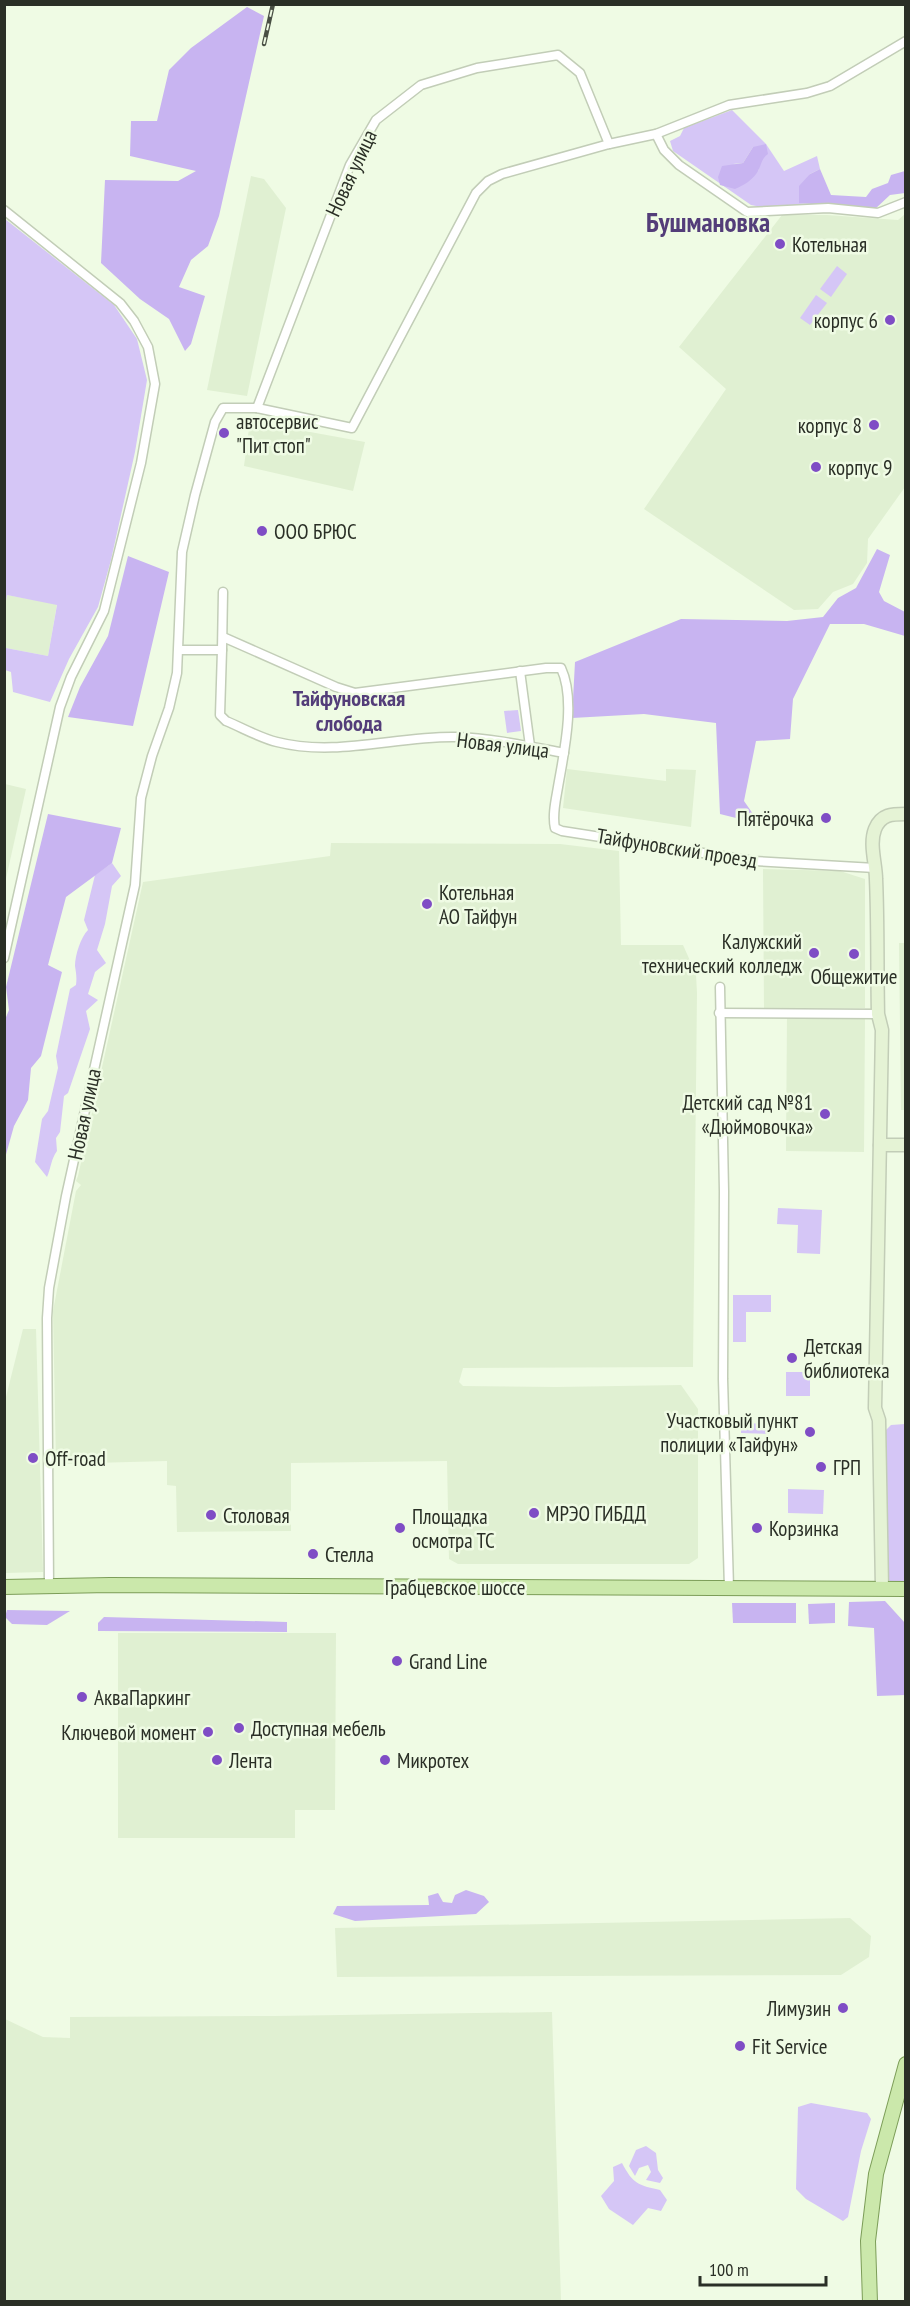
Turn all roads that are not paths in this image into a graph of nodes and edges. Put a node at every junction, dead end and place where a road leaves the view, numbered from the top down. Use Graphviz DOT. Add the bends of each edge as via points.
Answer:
graph roads {
  1 [pos="906,41"];
  2 [pos="656,134"];
  3 [pos="609,144"];
  4 [pos="906,202"];
  5 [pos="4,210"];
  6 [pos="257,408"];
  7 [pos="223,592"];
  8 [pos="223,637"];
  9 [pos="179,650"];
  10 [pos="222,650"];
  11 [pos="520,671"];
  12 [pos="530,746"];
  13 [pos="564,753"];
  14 [pos="906,814"];
  15 [pos="875,868"];
  16 [pos="4,958"];
  17 [pos="720,987"];
  18 [pos="719,1013"];
  19 [pos="878,1014"];
  20 [pos="880,1145"];
  21 [pos="906,1145"];
  22 [pos="49,1586"];
  23 [pos="4,1587"];
  24 [pos="729,1588"];
  25 [pos="882,1588"];
  26 [pos="906,1588"];
  27 [pos="906,2064"];
  28 [pos="870,2301"];
  1 -- 2 [label="street, Новая улица" via="830,86 729,105"];
  2 -- 3 [label="street, Новая улица"];
  2 -- 4 [label="street" via="664,150 679,165 747,212 828,208 878,213"];
  3 -- 6 [label="street, Новая улица" via="502,174 477,193 352,428"];
  3 -- 6 [label="street, Новая улица" via="580,73 558,55 477,68 422,85 376,120 350,165"];
  5 -- 16 [label="street" via="120,303 148,347 155,384 141,464 104,611 60,707"];
  6 -- 9 [label="street, Новая улица" via="223,408 215,422 182,552"];
  7 -- 8 [label="street, Новая улица"];
  8 -- 10 [label="street, Новая улица"];
  8 -- 11 [label="street, Новая улица" via="355,693"];
  9 -- 10 [label="street"];
  9 -- 22 [label="street, Новая улица" via="169,708 141,798 135,885 49,1288"];
  10 -- 12 [label="street, Новая улица" via="220,715 275,742 330,747 454,737"];
  11 -- 12 [label="street"];
  11 -- 13 [label="street, Новая улица" via="561,668 568,682"];
  12 -- 13 [label="street, Новая улица"];
  13 -- 15 [label="street, Тайфуновский проезд" via="554,822 555,828 562,831 754,861"];
  14 -- 15 [label="street" via="889,814 879,822 873,841"];
  15 -- 19 [label="street"];
  17 -- 18 [label="street"];
  18 -- 19 [label="street"];
  18 -- 24 [label="street"];
  19 -- 20 [label="street" via="882,1030"];
  20 -- 21 [label="street"];
  20 -- 25 [label="street" via="875,1408 879,1420"];
  22 -- 23 [label="main road, Грабцевское шоссе"];
  22 -- 24 [label="main road, Грабцевское шоссе"];
  24 -- 25 [label="main road, Грабцевское шоссе"];
  25 -- 26 [label="main road, Грабцевское шоссе"];
  27 -- 28 [label="main road" via="876,2174 868,2241"];
}
